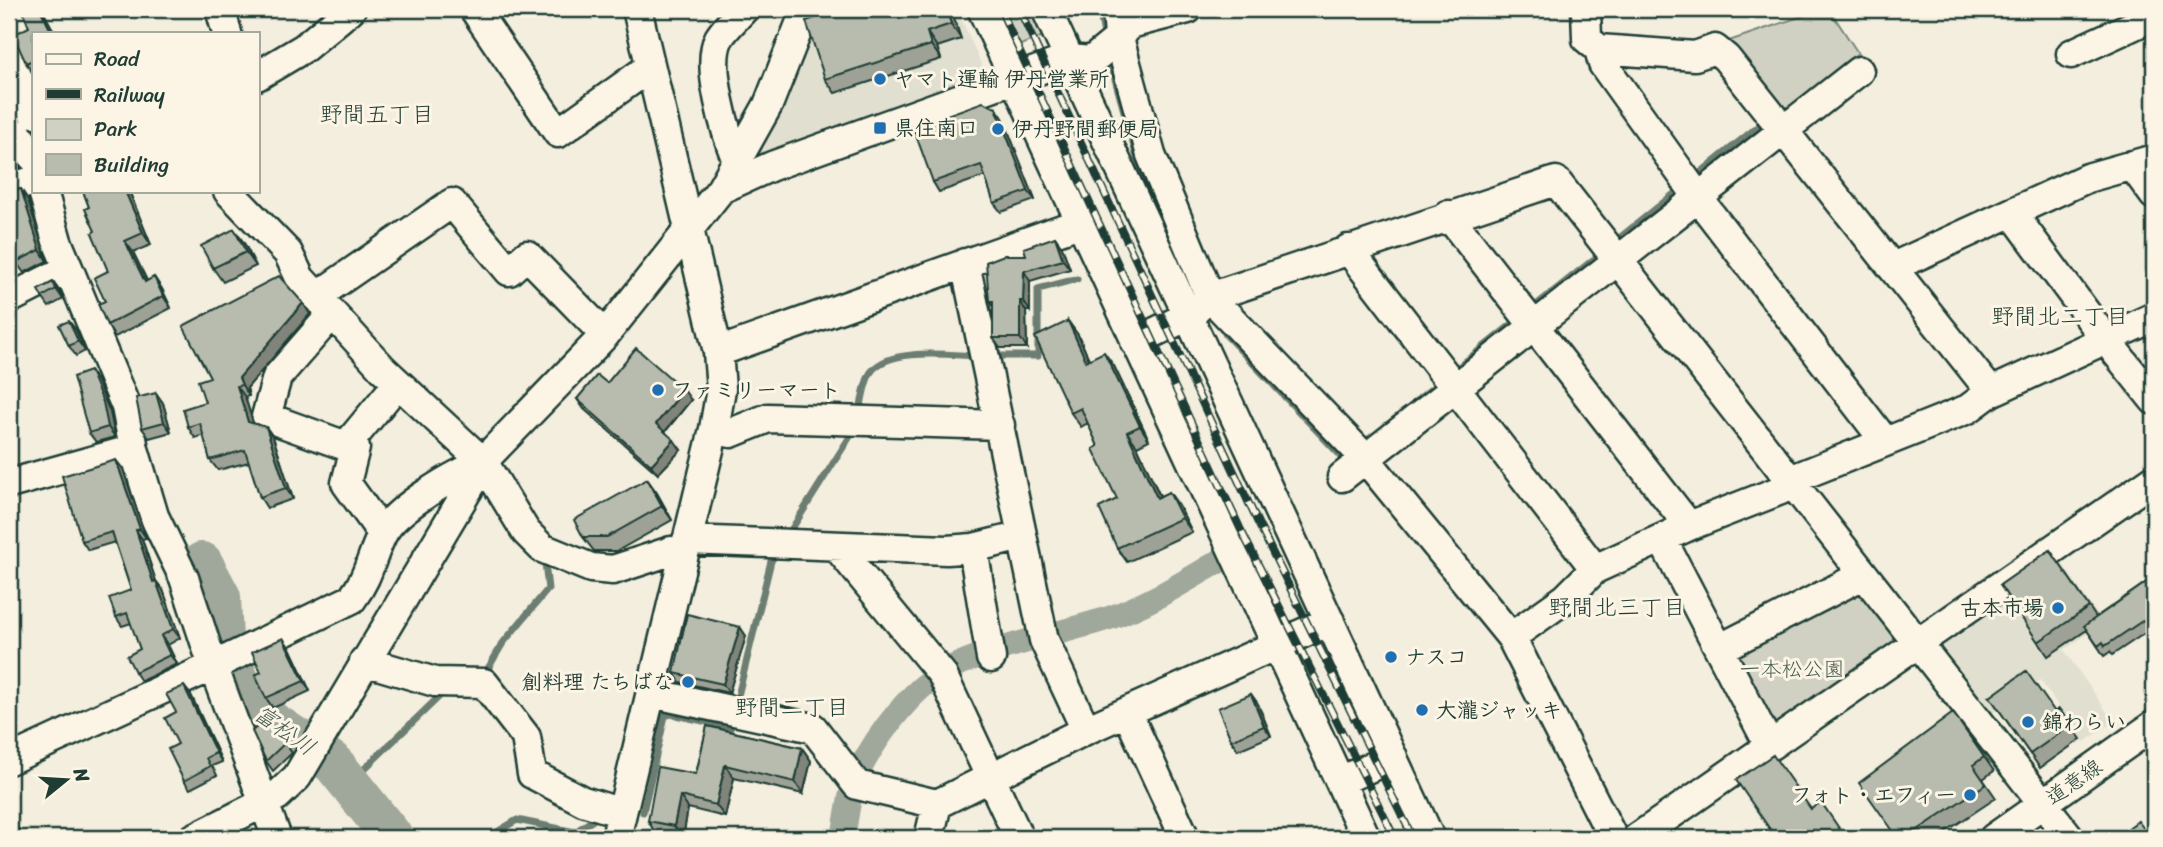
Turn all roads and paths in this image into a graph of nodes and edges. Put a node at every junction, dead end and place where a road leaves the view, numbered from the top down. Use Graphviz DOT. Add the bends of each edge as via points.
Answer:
graph roads {
  1 [pos="220,9"];
  2 [pos="351,9"];
  3 [pos="474,9"];
  4 [pos="637,9"];
  5 [pos="744,9"];
  6 [pos="806,9"];
  7 [pos="982,9"];
  8 [pos="1046,9"];
  9 [pos="1118,9"];
  10 [pos="1188,9"];
  11 [pos="1586,9"];
  12 [pos="2154,16"];
  13 [pos="227,32"];
  14 [pos="1109,46"];
  15 [pos="1599,50"];
  16 [pos="2071,54"];
  17 [pos="9,57"];
  18 [pos="1069,59"];
  19 [pos="650,67"];
  20 [pos="1859,71"];
  21 [pos="259,75"];
  22 [pos="1015,81"];
  23 [pos="26,131"];
  24 [pos="1781,131"];
  25 [pos="737,161"];
  26 [pos="2143,162"];
  27 [pos="32,181"];
  28 [pos="9,188"];
  29 [pos="721,189"];
  30 [pos="43,192"];
  31 [pos="229,192"];
  32 [pos="1699,195"];
  33 [pos="2154,195"];
  34 [pos="2013,214"];
  35 [pos="1448,215"];
  36 [pos="1079,223"];
  37 [pos="689,229"];
  38 [pos="1348,249"];
  39 [pos="1618,260"];
  40 [pos="965,263"];
  41 [pos="1893,267"];
  42 [pos="68,268"];
  43 [pos="9,299"];
  44 [pos="324,306"];
  45 [pos="1200,306"];
  46 [pos="2154,317"];
  47 [pos="1535,326"];
  48 [pos="606,335"];
  49 [pos="2106,340"];
  50 [pos="1135,342"];
  51 [pos="718,352"];
  52 [pos="398,383"];
  53 [pos="1455,388"];
  54 [pos="1991,392"];
  55 [pos="2154,400"];
  56 [pos="1000,425"];
  57 [pos="714,429"];
  58 [pos="1884,440"];
  59 [pos="346,446"];
  60 [pos="134,449"];
  61 [pos="1365,458"];
  62 [pos="484,463"];
  63 [pos="1342,477"];
  64 [pos="2154,479"];
  65 [pos="1790,480"];
  66 [pos="9,484"];
  67 [pos="1689,526"];
  68 [pos="382,533"];
  69 [pos="1022,536"];
  70 [pos="1663,541"];
  71 [pos="685,547"];
  72 [pos="838,548"];
  73 [pos="973,548"];
  74 [pos="1595,569"];
  75 [pos="1863,575"];
  76 [pos="352,599"];
  77 [pos="1330,621"];
  78 [pos="1511,637"];
  79 [pos="1918,644"];
  80 [pos="1278,646"];
  81 [pos="1721,648"];
  82 [pos="369,653"];
  83 [pos="991,654"];
  84 [pos="223,662"];
  85 [pos="651,693"];
  86 [pos="1127,712"];
  87 [pos="2154,725"];
  88 [pos="1086,730"];
  89 [pos="1769,745"];
  90 [pos="1393,757"];
  91 [pos="9,760"];
  92 [pos="990,776"];
  93 [pos="1340,781"];
  94 [pos="265,803"];
  95 [pos="937,804"];
  96 [pos="2044,804"];
  97 [pos="619,826"];
  98 [pos="194,838"];
  99 [pos="277,838"];
  100 [pos="929,838"];
  101 [pos="1019,838"];
  102 [pos="1185,838"];
  103 [pos="1366,838"];
  104 [pos="1430,838"];
  105 [pos="1613,838"];
  106 [pos="1637,838"];
  107 [pos="1994,838"];
  108 [pos="2070,838"];
  1 -- 13 [label="street"];
  2 -- 21 [label="street" via="304,48"];
  3 -- 19 [label="street" via="558,132"];
  4 -- 19 [label="street"];
  5 -- 25 [label="street" via="718,39 716,64 717,90"];
  6 -- 25 [label="street" via="768,105"];
  7 -- 22 [label="street"];
  8 -- 18 [label="street"];
  9 -- 14 [label="street"];
  10 -- 14 [label="street" via="1130,24"];
  11 -- 15 [label="street" via="1587,38"];
  12 -- 16 [label="street"];
  14 -- 18 [label="street" via="1091,61"];
  14 -- 45 [label="street"];
  15 -- 24 [label="street" via="1695,56 1716,49"];
  15 -- 32 [label="street" via="1603,64"];
  17 -- 23 [label="street"];
  18 -- 22 [label="street"];
  18 -- 45 [label="street"];
  19 -- 37 [label="street"];
  20 -- 24 [label="street"];
  22 -- 29 [label="street" via="772,166"];
  22 -- 36 [label="street"];
  24 -- 32 [label="street"];
  24 -- 41 [label="street"];
  25 -- 29 [label="street"];
  26 -- 33 [label="street"];
  26 -- 34 [label="street" via="2087,178"];
  27 -- 28 [label="street"];
  29 -- 37 [label="street"];
  30 -- 42 [label="street"];
  31 -- 44 [label="street" via="288,253 300,278"];
  32 -- 39 [label="street"];
  32 -- 58 [label="street"];
  34 -- 41 [label="street"];
  34 -- 49 [label="street"];
  35 -- 38 [label="street"];
  35 -- 39 [label="street" via="1556,181"];
  35 -- 47 [label="street"];
  36 -- 40 [label="street"];
  36 -- 50 [label="street"];
  37 -- 48 [label="street"];
  37 -- 51 [label="street"];
  38 -- 45 [label="street"];
  38 -- 53 [label="street"];
  39 -- 47 [label="street"];
  39 -- 65 [label="street"];
  40 -- 51 [label="street"];
  40 -- 56 [label="street"];
  41 -- 54 [label="street"];
  42 -- 43 [label="street"];
  42 -- 60 [label="street" via="126,407"];
  44 -- 48 [label="street" via="452,203 509,271 527,255"];
  44 -- 52 [label="street"];
  44 -- 59 [label="street" via="277,377 266,417"];
  45 -- 50 [label="street"];
  45 -- 61 [label="street"];
  45 -- 77 [label="street"];
  46 -- 49 [label="street"];
  47 -- 53 [label="street"];
  47 -- 67 [label="street"];
  48 -- 62 [label="street"];
  49 -- 54 [label="street"];
  49 -- 55 [label="street"];
  50 -- 80 [label="street"];
  51 -- 57 [label="street" via="721,389"];
  52 -- 59 [label="street"];
  52 -- 62 [label="street"];
  53 -- 61 [label="street"];
  53 -- 74 [label="street"];
  54 -- 58 [label="street" via="1968,409"];
  56 -- 57 [label="street" via="768,418 730,433"];
  56 -- 69 [label="street"];
  57 -- 71 [label="street"];
  58 -- 65 [label="street"];
  59 -- 68 [label="street" via="355,448 346,483"];
  60 -- 66 [label="street"];
  60 -- 84 [label="street" via="154,516"];
  61 -- 63 [label="street"];
  61 -- 78 [label="street"];
  62 -- 68 [label="street" via="462,471"];
  62 -- 71 [label="street" via="526,532 542,548 562,558 613,570"];
  62 -- 82 [label="street"];
  64 -- 79 [label="street"];
  65 -- 67 [label="street" via="1781,490"];
  65 -- 75 [label="street"];
  67 -- 70 [label="street"];
  68 -- 76 [label="street" via="367,579"];
  69 -- 73 [label="street"];
  69 -- 88 [label="street" via="1044,640"];
  70 -- 74 [label="street"];
  70 -- 81 [label="street"];
  71 -- 72 [label="street"];
  71 -- 85 [label="street"];
  72 -- 73 [label="street"];
  72 -- 92 [label="street" via="942,674"];
  73 -- 83 [label="street"];
  74 -- 78 [label="street" via="1566,598"];
  75 -- 79 [label="street"];
  75 -- 81 [label="street"];
  76 -- 82 [label="street"];
  76 -- 84 [label="street"];
  77 -- 80 [label="street"];
  77 -- 90 [label="street"];
  78 -- 105 [label="street"];
  79 -- 89 [label="street"];
  79 -- 96 [label="street"];
  80 -- 86 [label="street"];
  80 -- 93 [label="street"];
  81 -- 89 [label="street"];
  82 -- 94 [label="street" via="297,777"];
  82 -- 97 [label="street" via="435,682 484,683 526,737 532,774"];
  84 -- 91 [label="street"];
  84 -- 94 [label="street"];
  85 -- 95 [label="street" via="813,728 857,785"];
  85 -- 97 [label="street"];
  86 -- 88 [label="street"];
  86 -- 102 [label="street"];
  87 -- 96 [label="street, 道意線"];
  88 -- 92 [label="street"];
  89 -- 106 [label="street"];
  90 -- 93 [label="street"];
  90 -- 104 [label="street"];
  92 -- 95 [label="street"];
  92 -- 101 [label="street"];
  93 -- 103 [label="street"];
  94 -- 98 [label="street"];
  94 -- 99 [label="street"];
  95 -- 100 [label="street"];
  96 -- 107 [label="street, 道意線"];
  96 -- 108 [label="street"];
}
